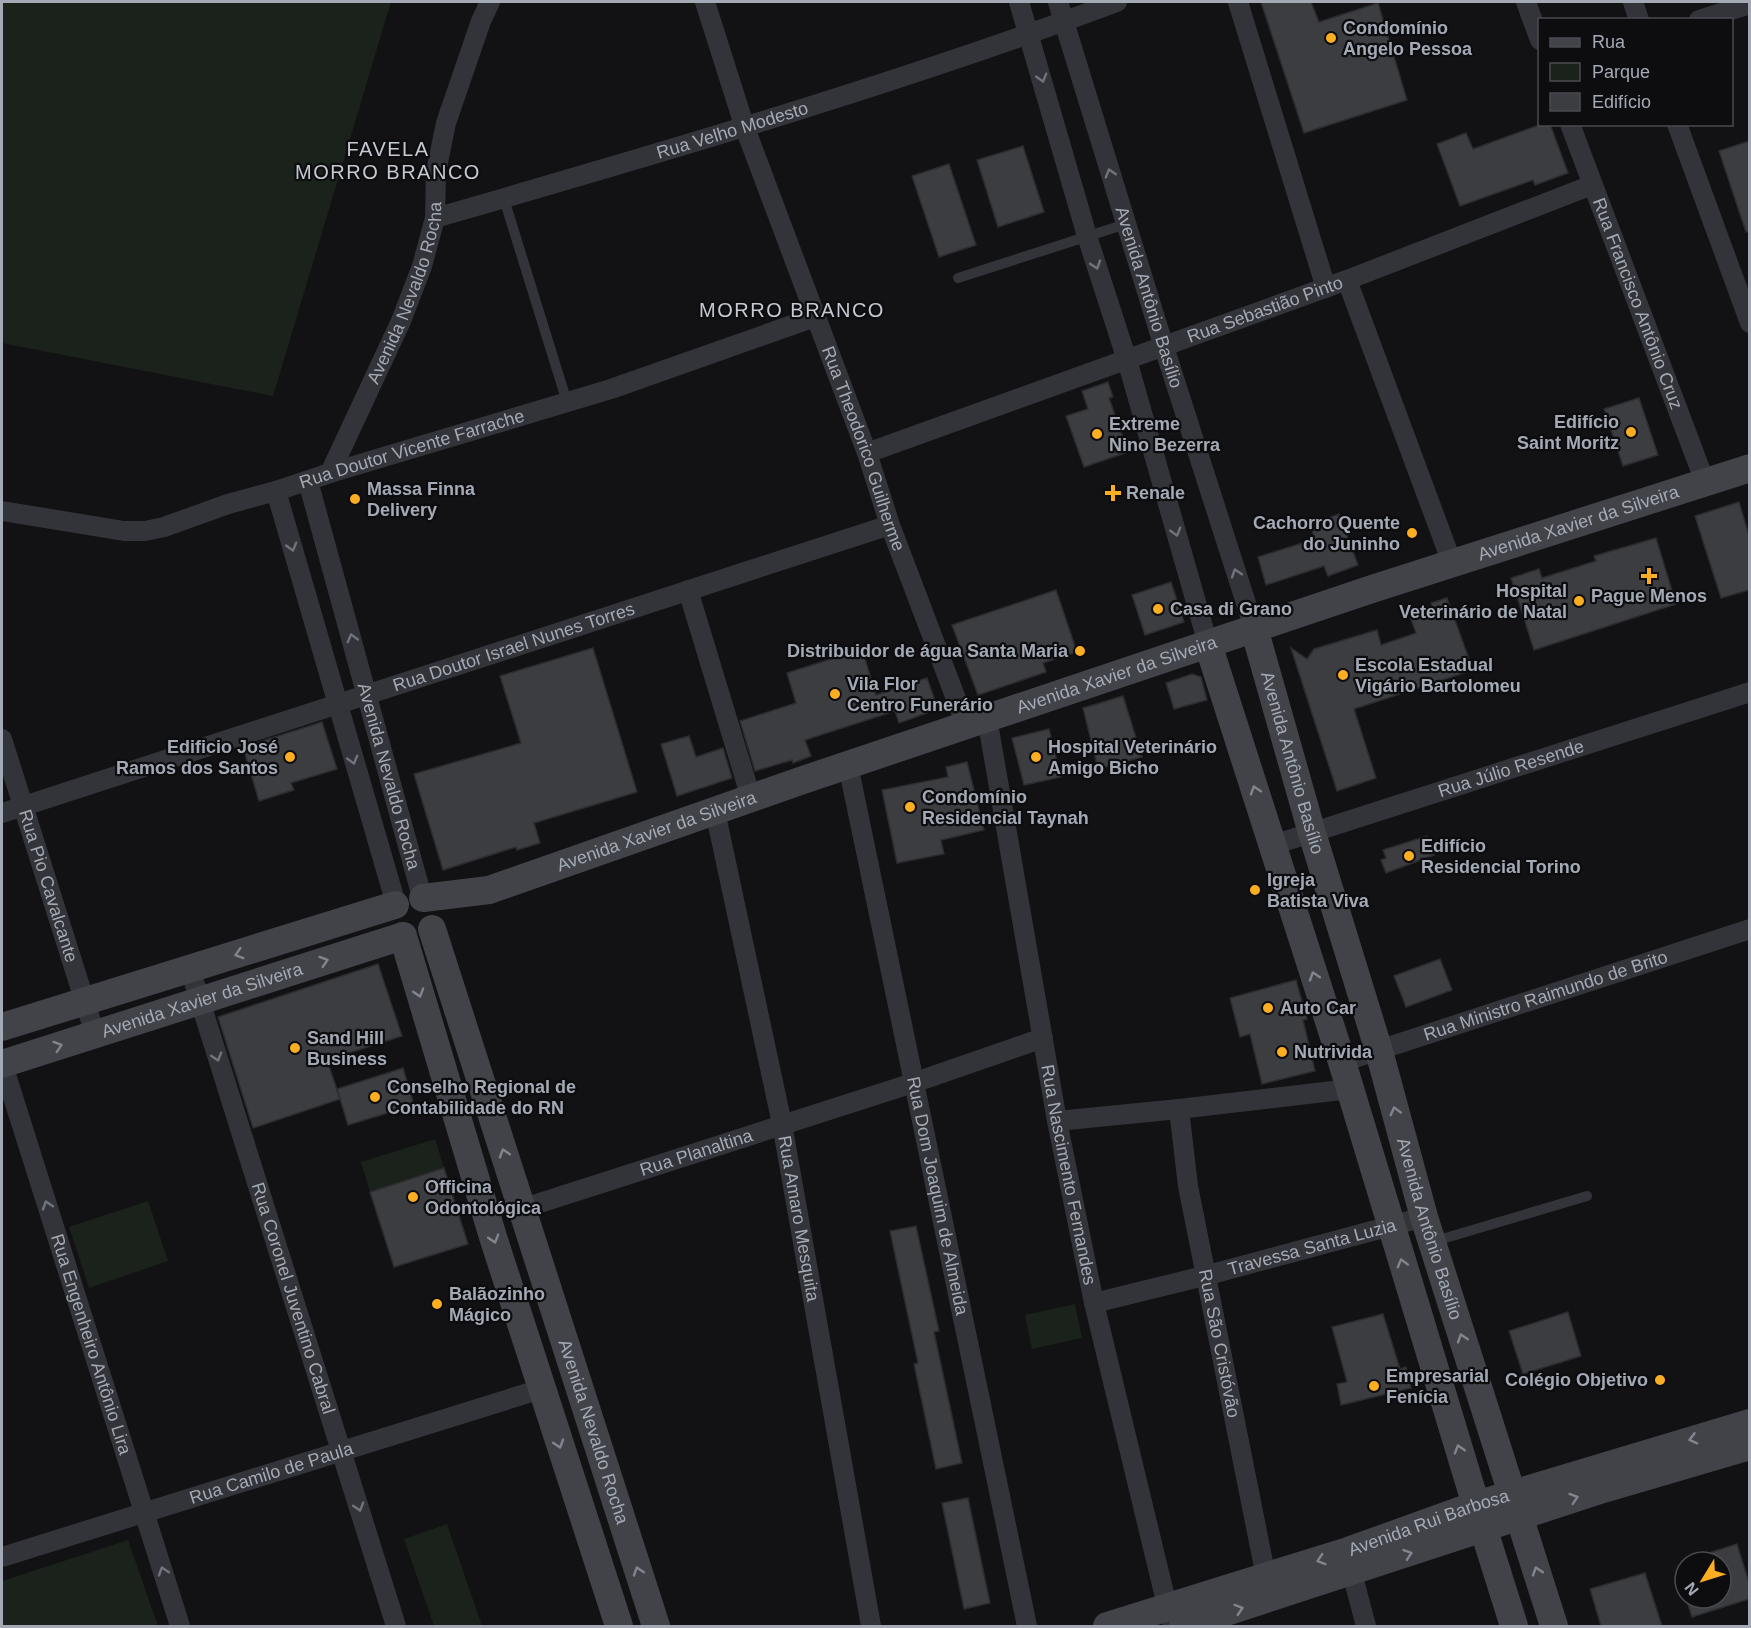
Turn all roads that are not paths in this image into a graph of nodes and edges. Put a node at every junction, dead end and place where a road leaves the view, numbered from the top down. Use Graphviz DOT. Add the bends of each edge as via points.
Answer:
graph roads {
  1 [pos="490,2"];
  2 [pos="705,2"];
  3 [pos="1019,2"];
  4 [pos="1058,2"];
  5 [pos="1118,2"];
  6 [pos="1238,2"];
  7 [pos="1526,2"];
  8 [pos="1632,2"];
  9 [pos="1749,4"];
  10 [pos="1638,18"];
  11 [pos="1705,18"];
  12 [pos="1064,22"];
  13 [pos="1029,34"];
  14 [pos="1538,37"];
  15 [pos="1571,126"];
  16 [pos="1678,126"];
  17 [pos="746,128"];
  18 [pos="1592,185"];
  19 [pos="504,198"];
  20 [pos="435,218"];
  21 [pos="1126,224"];
  22 [pos="1087,236"];
  23 [pos="958,278"];
  24 [pos="1347,280"];
  25 [pos="1326,288"];
  26 [pos="816,317"];
  27 [pos="1749,323"];
  28 [pos="1164,347"];
  29 [pos="1127,360"];
  30 [pos="567,402"];
  31 [pos="867,453"];
  32 [pos="1749,468"];
  33 [pos="330,473"];
  34 [pos="308,481"];
  35 [pos="1705,482"];
  36 [pos="276,491"];
  37 [pos="2,511"];
  38 [pos="890,525"];
  39 [pos="1452,563"];
  40 [pos="688,590"];
  41 [pos="1254,628"];
  42 [pos="1208,644"];
  43 [pos="1749,692"];
  44 [pos="367,694"];
  45 [pos="337,704"];
  46 [pos="976,722"];
  47 [pos="2,739"];
  48 [pos="848,765"];
  49 [pos="751,798"];
  50 [pos="24,806"];
  51 [pos="715,811"];
  52 [pos="2,813"];
  53 [pos="1312,833"];
  54 [pos="1273,845"];
  55 [pos="489,890"];
  56 [pos="409,901"];
  57 [pos="432,928"];
  58 [pos="1749,929"];
  59 [pos="403,936"];
  60 [pos="190,969"];
  61 [pos="85,1001"];
  62 [pos="200,1001"];
  63 [pos="2,1027"];
  64 [pos="95,1034"];
  65 [pos="1043,1038"];
  66 [pos="1379,1051"];
  67 [pos="1342,1062"];
  68 [pos="2,1064"];
  69 [pos="913,1083"];
  70 [pos="1350,1089"];
  71 [pos="1179,1109"];
  72 [pos="1057,1120"];
  73 [pos="782,1124"];
  74 [pos="1587,1196"];
  75 [pos="521,1209"];
  76 [pos="1392,1227"];
  77 [pos="1427,1230"];
  78 [pos="1208,1275"];
  79 [pos="1094,1303"];
  80 [pos="541,1389"];
  81 [pos="1749,1423"];
  82 [pos="1749,1446"];
  83 [pos="341,1451"];
  84 [pos="1515,1505"];
  85 [pos="144,1512"];
  86 [pos="1479,1517"];
  87 [pos="2,1557"];
  88 [pos="1352,1573"];
  89 [pos="1266,1577"];
  90 [pos="1174,1620"];
  91 [pos="180,1626"];
  92 [pos="396,1626"];
  93 [pos="619,1626"];
  94 [pos="656,1626"];
  95 [pos="871,1626"];
  96 [pos="1027,1626"];
  97 [pos="1107,1626"];
  98 [pos="1366,1626"];
  99 [pos="1514,1626"];
  100 [pos="1554,1626"];
  1 -- 20 [label="street, Avenida Nevaldo Rocha" via="446,123 436,172"];
  2 -- 17 [label="street, Rua Theodorico Guilherme"];
  3 -- 13 [label="street, Avenida Antônio Basílio"];
  4 -- 12 [label="street, Avenida Antônio Basílio"];
  5 -- 12 [label="street"];
  6 -- 25 [label="street"];
  7 -- 14 [label="street"];
  8 -- 10 [label="street"];
  9 -- 11 [label="street"];
  12 -- 13 [label="street, Rua Velho Modesto"];
  21 -- 12 [label="street, Avenida Antônio Basílio, one-way"];
  13 -- 17 [label="street, Rua Velho Modesto"];
  13 -- 22 [label="street, Avenida Antônio Basílio, one-way"];
  15 -- 18 [label="street, Rua Francisco Antônio Cruz"];
  16 -- 27 [label="street"];
  17 -- 19 [label="street, Rua Velho Modesto"];
  17 -- 26 [label="street, Rua Theodorico Guilherme"];
  18 -- 24 [label="street, Rua Sebastião Pinto"];
  18 -- 35 [label="street, Rua Francisco Antônio Cruz"];
  19 -- 20 [label="street, Rua Velho Modesto"];
  19 -- 30 [label="lane"];
  20 -- 33 [label="street, Avenida Nevaldo Rocha" via="401,321"];
  21 -- 22 [label="lane"];
  21 -- 28 [label="street, Avenida Antônio Basílio"];
  22 -- 23 [label="lane"];
  22 -- 29 [label="street, Avenida Antônio Basílio, one-way"];
  24 -- 25 [label="street, Rua Sebastião Pinto"];
  24 -- 39 [label="street"];
  25 -- 28 [label="street, Rua Sebastião Pinto"];
  26 -- 30 [label="street, Rua Doutor Vicente Farrache"];
  26 -- 31 [label="street, Rua Theodorico Guilherme"];
  28 -- 29 [label="street, Rua Sebastião Pinto"];
  41 -- 28 [label="street, Avenida Antônio Basílio, one-way"];
  29 -- 31 [label="street, Rua Sebastião Pinto"];
  29 -- 42 [label="street, Avenida Antônio Basílio, one-way"];
  30 -- 33 [label="street, Rua Doutor Vicente Farrache"];
  31 -- 38 [label="street, Rua Theodorico Guilherme"];
  32 -- 35 [label="main road, Avenida Xavier da Silveira"];
  33 -- 34 [label="street, Rua Doutor Vicente Farrache"];
  34 -- 36 [label="street, Rua Doutor Vicente Farrache"];
  44 -- 34 [label="street, Avenida Nevaldo Rocha, one-way"];
  35 -- 39 [label="main road, Avenida Xavier da Silveira"];
  36 -- 37 [label="street, Rua Doutor Vicente Farrache" via="145,531"];
  36 -- 45 [label="street, Avenida Nevaldo Rocha, one-way"];
  38 -- 40 [label="street, Rua Doutor Israel Nunes Torres"];
  38 -- 46 [label="street, Rua Theodorico Guilherme"];
  39 -- 41 [label="main road, Avenida Xavier da Silveira"];
  40 -- 44 [label="street, Rua Doutor Israel Nunes Torres"];
  40 -- 49 [label="street"];
  41 -- 42 [label="main road, Avenida Xavier da Silveira"];
  41 -- 53 [label="main road, Avenida Antônio Basílio"];
  42 -- 46 [label="main road, Avenida Xavier da Silveira"];
  54 -- 42 [label="main road, Avenida Antônio Basílio, one-way"];
  43 -- 53 [label="street, Rua Júlio Resende"];
  44 -- 45 [label="street, Rua Doutor Israel Nunes Torres"];
  44 -- 56 [label="street, Avenida Nevaldo Rocha"];
  45 -- 50 [label="street, Rua Doutor Israel Nunes Torres"];
  45 -- 56 [label="street, Avenida Nevaldo Rocha, one-way"];
  46 -- 48 [label="main road, Avenida Xavier da Silveira"];
  46 -- 65 [label="street, Rua Nascimento Fernandes"];
  47 -- 50 [label="street, Rua Pio Cavalcante"];
  48 -- 49 [label="main road, Avenida Xavier da Silveira"];
  48 -- 69 [label="street, Rua Dom Joaquim de Almeida"];
  49 -- 51 [label="main road, Avenida Xavier da Silveira"];
  50 -- 52 [label="street, Rua Doutor Israel Nunes Torres"];
  50 -- 61 [label="street, Rua Pio Cavalcante"];
  51 -- 55 [label="main road, Avenida Xavier da Silveira"];
  51 -- 73 [label="street, Rua Amaro Mesquita"];
  53 -- 54 [label="street, Rua Júlio Resende"];
  53 -- 66 [label="main road, Avenida Antônio Basílio"];
  67 -- 54 [label="main road, Avenida Antônio Basílio, one-way"];
  55 -- 56 [label="main road, Avenida Xavier da Silveira"];
  55 -- 57 [label="main road, Avenida Xavier da Silveira"];
  56 -- 57 [label="main road" via="433,908"];
  56 -- 59 [label="main road" via="392,922"];
  56 -- 60 [label="main road, Avenida Xavier da Silveira, one-way"];
  57 -- 59 [label="main road" via="419,938"];
  75 -- 57 [label="main road, Avenida Nevaldo Rocha, one-way"];
  58 -- 66 [label="street, Rua Ministro Raimundo de Brito"];
  62 -- 59 [label="main road, Avenida Xavier da Silveira, one-way"];
  59 -- 80 [label="main road, Avenida Nevaldo Rocha, one-way"];
  60 -- 61 [label="main road, Avenida Xavier da Silveira"];
  60 -- 62 [label="street, Rua Coronel Juventino Cabral"];
  61 -- 63 [label="main road, Avenida Xavier da Silveira"];
  61 -- 64 [label="street, Rua Pio Cavalcante"];
  62 -- 64 [label="main road, Avenida Xavier da Silveira"];
  62 -- 83 [label="street, Rua Coronel Juventino Cabral, one-way"];
  68 -- 64 [label="main road, Avenida Xavier da Silveira, one-way"];
  65 -- 69 [label="street, Rua Planaltina"];
  65 -- 72 [label="street, Rua Nascimento Fernandes"];
  66 -- 67 [label="street, Rua Ministro Raimundo de Brito"];
  77 -- 66 [label="main road, Avenida Antônio Basílio, one-way"];
  67 -- 70 [label="main road, Avenida Antônio Basílio"];
  85 -- 68 [label="street, Rua Engenheiro Antônio Lira, one-way"];
  69 -- 73 [label="street, Rua Planaltina"];
  69 -- 96 [label="street, Rua Dom Joaquim de Almeida"];
  70 -- 71 [label="street"];
  70 -- 76 [label="main road, Avenida Antônio Basílio"];
  71 -- 72 [label="street"];
  71 -- 78 [label="street, Rua São Cristóvão" via="1188,1186"];
  72 -- 79 [label="street, Rua Nascimento Fernandes"];
  73 -- 75 [label="street, Rua Planaltina"];
  73 -- 95 [label="street, Rua Amaro Mesquita"];
  74 -- 77 [label="lane"];
  94 -- 75 [label="main road, Avenida Nevaldo Rocha, one-way"];
  76 -- 77 [label="street, Travessa Santa Luzia"];
  76 -- 78 [label="street, Travessa Santa Luzia"];
  86 -- 76 [label="main road, Avenida Antônio Basílio, one-way"];
  84 -- 77 [label="main road, Avenida Antônio Basílio, one-way"];
  78 -- 79 [label="street, Travessa Santa Luzia"];
  78 -- 89 [label="street, Rua São Cristóvão"];
  79 -- 90 [label="street, Rua Nascimento Fernandes"];
  80 -- 83 [label="street, Rua Camilo de Paula"];
  80 -- 93 [label="main road, Avenida Nevaldo Rocha, one-way"];
  81 -- 84 [label="main road, Avenida Rui Barbosa, one-way"];
  84 -- 82 [label="main road, Avenida Rui Barbosa, one-way"];
  83 -- 85 [label="street, Rua Camilo de Paula"];
  83 -- 92 [label="street, Rua Coronel Juventino Cabral, one-way"];
  84 -- 86 [label="main road, Avenida Rui Barbosa"];
  100 -- 84 [label="main road, Avenida Antônio Basílio, one-way"];
  85 -- 87 [label="street, Rua Camilo de Paula"];
  91 -- 85 [label="street, Rua Engenheiro Antônio Lira, one-way"];
  88 -- 86 [label="main road, Avenida Rui Barbosa, one-way"];
  86 -- 89 [label="main road, Avenida Rui Barbosa, one-way"];
  86 -- 99 [label="main road, Avenida Antônio Basílio"];
  90 -- 88 [label="main road, Avenida Rui Barbosa, one-way"];
  88 -- 98 [label="street"];
  89 -- 90 [label="main road, Avenida Rui Barbosa"];
  90 -- 97 [label="main road, Avenida Rui Barbosa"];
}
